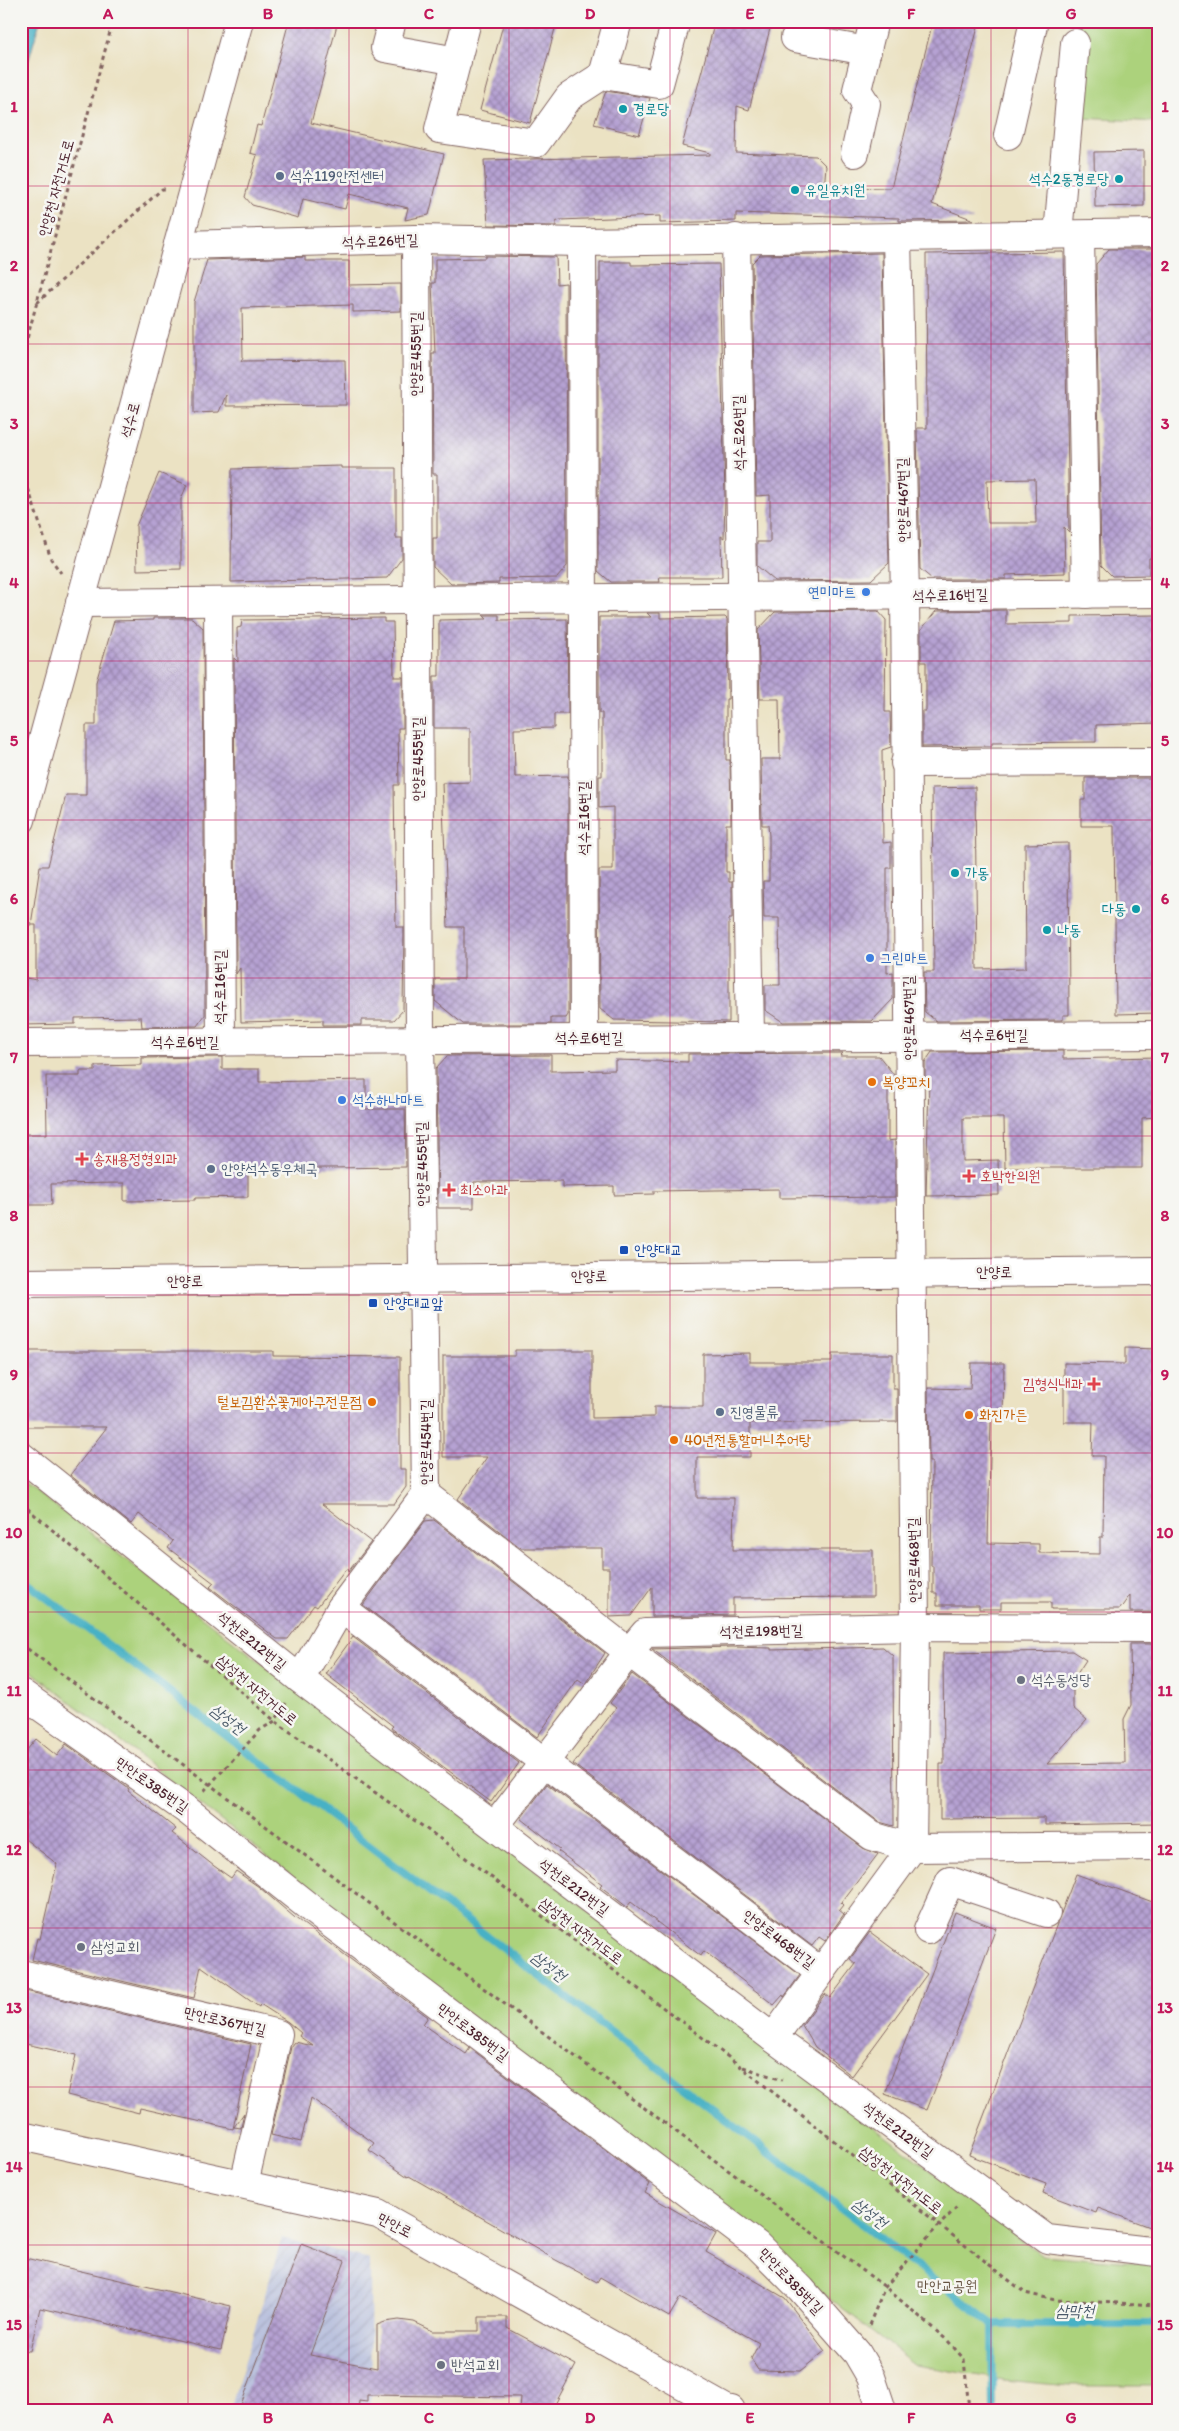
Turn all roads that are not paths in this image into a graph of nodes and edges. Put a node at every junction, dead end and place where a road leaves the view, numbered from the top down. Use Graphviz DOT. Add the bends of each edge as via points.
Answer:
graph roads {
  1 [pos="240,21"];
  2 [pos="392,21"];
  3 [pos="467,21"];
  4 [pos="618,21"];
  5 [pos="874,21"];
  6 [pos="1034,21"];
  7 [pos="672,22"];
  8 [pos="795,38"];
  9 [pos="1075,43"];
  10 [pos="867,51"];
  11 [pos="457,61"];
  12 [pos="604,75"];
  13 [pos="1008,135"];
  14 [pos="855,153"];
  15 [pos="1158,233"];
  16 [pos="1069,234"];
  17 [pos="897,237"];
  18 [pos="736,238"];
  19 [pos="416,239"];
  20 [pos="582,242"];
  21 [pos="178,245"];
  22 [pos="1158,593"];
  23 [pos="1086,594"];
  24 [pos="905,596"];
  25 [pos="584,598"];
  26 [pos="742,598"];
  27 [pos="418,600"];
  28 [pos="80,603"];
  29 [pos="218,603"];
  30 [pos="1158,762"];
  31 [pos="905,763"];
  32 [pos="21,820"];
  33 [pos="1158,1034"];
  34 [pos="750,1036"];
  35 [pos="909,1036"];
  36 [pos="584,1038"];
  37 [pos="420,1039"];
  38 [pos="220,1042"];
  39 [pos="21,1043"];
  40 [pos="1158,1271"];
  41 [pos="911,1272"];
  42 [pos="424,1278"];
  43 [pos="21,1283"];
  44 [pos="21,1456"];
  45 [pos="426,1494"];
  46 [pos="341,1608"];
  47 [pos="915,1627"];
  48 [pos="1158,1628"];
  49 [pos="629,1652"];
  50 [pos="300,1679"];
  51 [pos="21,1693"];
  52 [pos="545,1761"];
  53 [pos="495,1826"];
  54 [pos="1158,1846"];
  55 [pos="912,1848"];
  56 [pos="1046,1913"];
  57 [pos="928,1930"];
  58 [pos="821,1972"];
  59 [pos="21,1974"];
  60 [pos="773,2038"];
  61 [pos="21,2136"];
  62 [pos="244,2184"];
  63 [pos="1158,2252"];
  64 [pos="731,2410"];
  65 [pos="882,2410"];
  1 -- 21 [label="street, 석수로"];
  2 -- 11 [label="street" via="385,48"];
  3 -- 11 [label="street"];
  4 -- 12 [label="street"];
  5 -- 10 [label="street"];
  6 -- 13 [label="street"];
  7 -- 12 [label="street" via="659,84"];
  8 -- 10 [label="street"];
  9 -- 16 [label="street"];
  10 -- 14 [label="street" via="857,90 866,104"];
  11 -- 12 [label="street" via="439,129 536,143 569,97"];
  15 -- 16 [label="street, 석수로26번길"];
  16 -- 17 [label="street, 석수로26번길"];
  16 -- 23 [label="street"];
  17 -- 18 [label="street, 석수로26번길"];
  17 -- 24 [label="street, 안양로467번길"];
  18 -- 20 [label="street, 석수로26번길"];
  18 -- 26 [label="street, 석수로26번길"];
  19 -- 20 [label="street, 석수로26번길"];
  19 -- 21 [label="street, 석수로26번길"];
  19 -- 27 [label="street, 안양로455번길"];
  20 -- 25 [label="street"];
  21 -- 28 [label="street, 석수로"];
  22 -- 23 [label="street, 석수로16번길"];
  23 -- 24 [label="street, 석수로16번길"];
  24 -- 26 [label="street, 석수로16번길"];
  24 -- 31 [label="street, 안양로467번길"];
  25 -- 26 [label="street, 석수로16번길"];
  25 -- 27 [label="street, 석수로16번길"];
  25 -- 36 [label="street, 석수로16번길"];
  26 -- 34 [label="street"];
  27 -- 29 [label="street, 석수로16번길"];
  27 -- 37 [label="street, 안양로455번길"];
  28 -- 29 [label="street, 석수로16번길"];
  28 -- 32 [label="street, 석수로"];
  29 -- 38 [label="street, 석수로16번길"];
  30 -- 31 [label="street"];
  31 -- 35 [label="street, 안양로467번길"];
  33 -- 35 [label="street, 석수로6번길"];
  34 -- 35 [label="street, 석수로6번길"];
  34 -- 36 [label="street, 석수로6번길"];
  35 -- 41 [label="street, 안양로467번길"];
  36 -- 37 [label="street, 석수로6번길"];
  37 -- 38 [label="street, 석수로6번길"];
  37 -- 42 [label="street, 안양로455번길"];
  38 -- 39 [label="street, 석수로6번길"];
  40 -- 41 [label="street, 안양로"];
  41 -- 42 [label="street, 안양로"];
  41 -- 47 [label="street, 안양로468번길"];
  42 -- 43 [label="street, 안양로"];
  42 -- 45 [label="street, 안양로454번길"];
  44 -- 50 [label="street, 석천로212번길"];
  45 -- 46 [label="street, 안양로454번길"];
  45 -- 49 [label="street"];
  46 -- 50 [label="street, 안양로454번길"];
  46 -- 52 [label="street"];
  47 -- 48 [label="street, 석천로198번길"];
  47 -- 49 [label="street, 석천로198번길" via="645,1633"];
  47 -- 55 [label="street, 안양로468번길"];
  49 -- 52 [label="street, 석천로198번길"];
  49 -- 55 [label="street" via="872,1836"];
  50 -- 53 [label="street, 석천로212번길"];
  51 -- 65 [label="street, 만안로385번길" via="188,1811 314,1911 756,2245 801,2288 857,2353 872,2377"];
  52 -- 53 [label="street, 석천로198번길"];
  52 -- 58 [label="street, 안양로468번길"];
  53 -- 60 [label="street, 석천로212번길"];
  54 -- 55 [label="street"];
  55 -- 58 [label="street, 안양로468번길"];
  56 -- 57 [label="street" via="950,1881"];
  58 -- 60 [label="street, 안양로468번길"];
  59 -- 62 [label="street, 만안로367번길" via="278,2034"];
  60 -- 63 [label="street, 석천로212번길" via="1047,2239"];
  61 -- 62 [label="street, 만안로"];
  62 -- 64 [label="street, 만안로" via="378,2214"];
}
